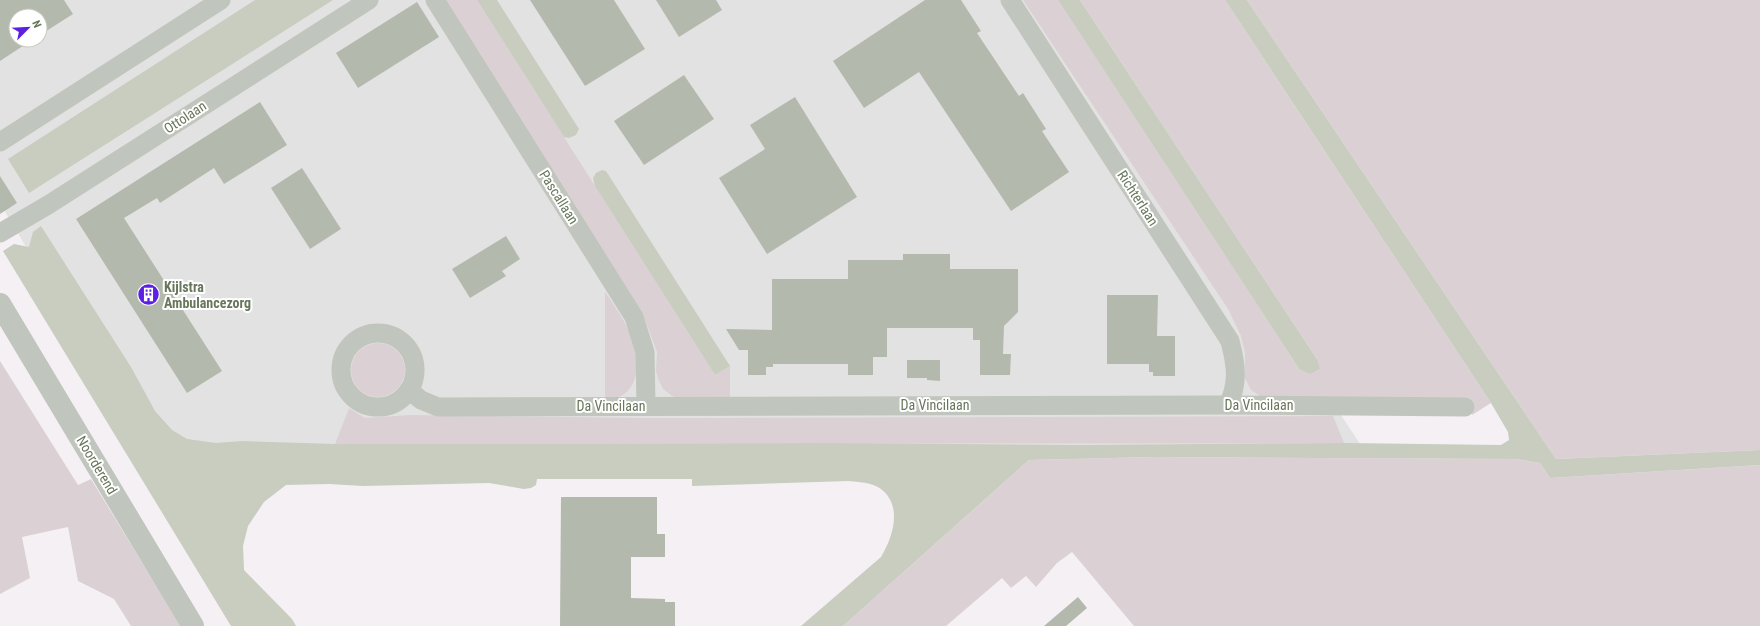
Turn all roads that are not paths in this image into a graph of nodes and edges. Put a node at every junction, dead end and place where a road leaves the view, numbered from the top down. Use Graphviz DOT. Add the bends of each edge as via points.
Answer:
graph roads {
  1 [pos="221,0"];
  2 [pos="369,0"];
  3 [pos="435,0"];
  4 [pos="1010,0"];
  5 [pos="0,142"];
  6 [pos="0,233"];
  7 [pos="0,304"];
  8 [pos="409,390"];
  9 [pos="1228,405"];
  10 [pos="646,406"];
  11 [pos="1465,406"];
  12 [pos="194,626"];
  1 -- 5 [label="street"];
  2 -- 6 [label="street, Ottolaan"];
  3 -- 10 [label="street, Pascallaan" via="634,316 645,352"];
  4 -- 9 [label="street, Richterlaan" via="1230,341 1236,363 1236,380"];
  7 -- 12 [label="street, Noorderend"];
  8 -- 10 [label="street, Da Vincilaan" via="421,400 438,407"];
  9 -- 10 [label="street, Da Vincilaan"];
  9 -- 11 [label="street, Da Vincilaan"];
}
